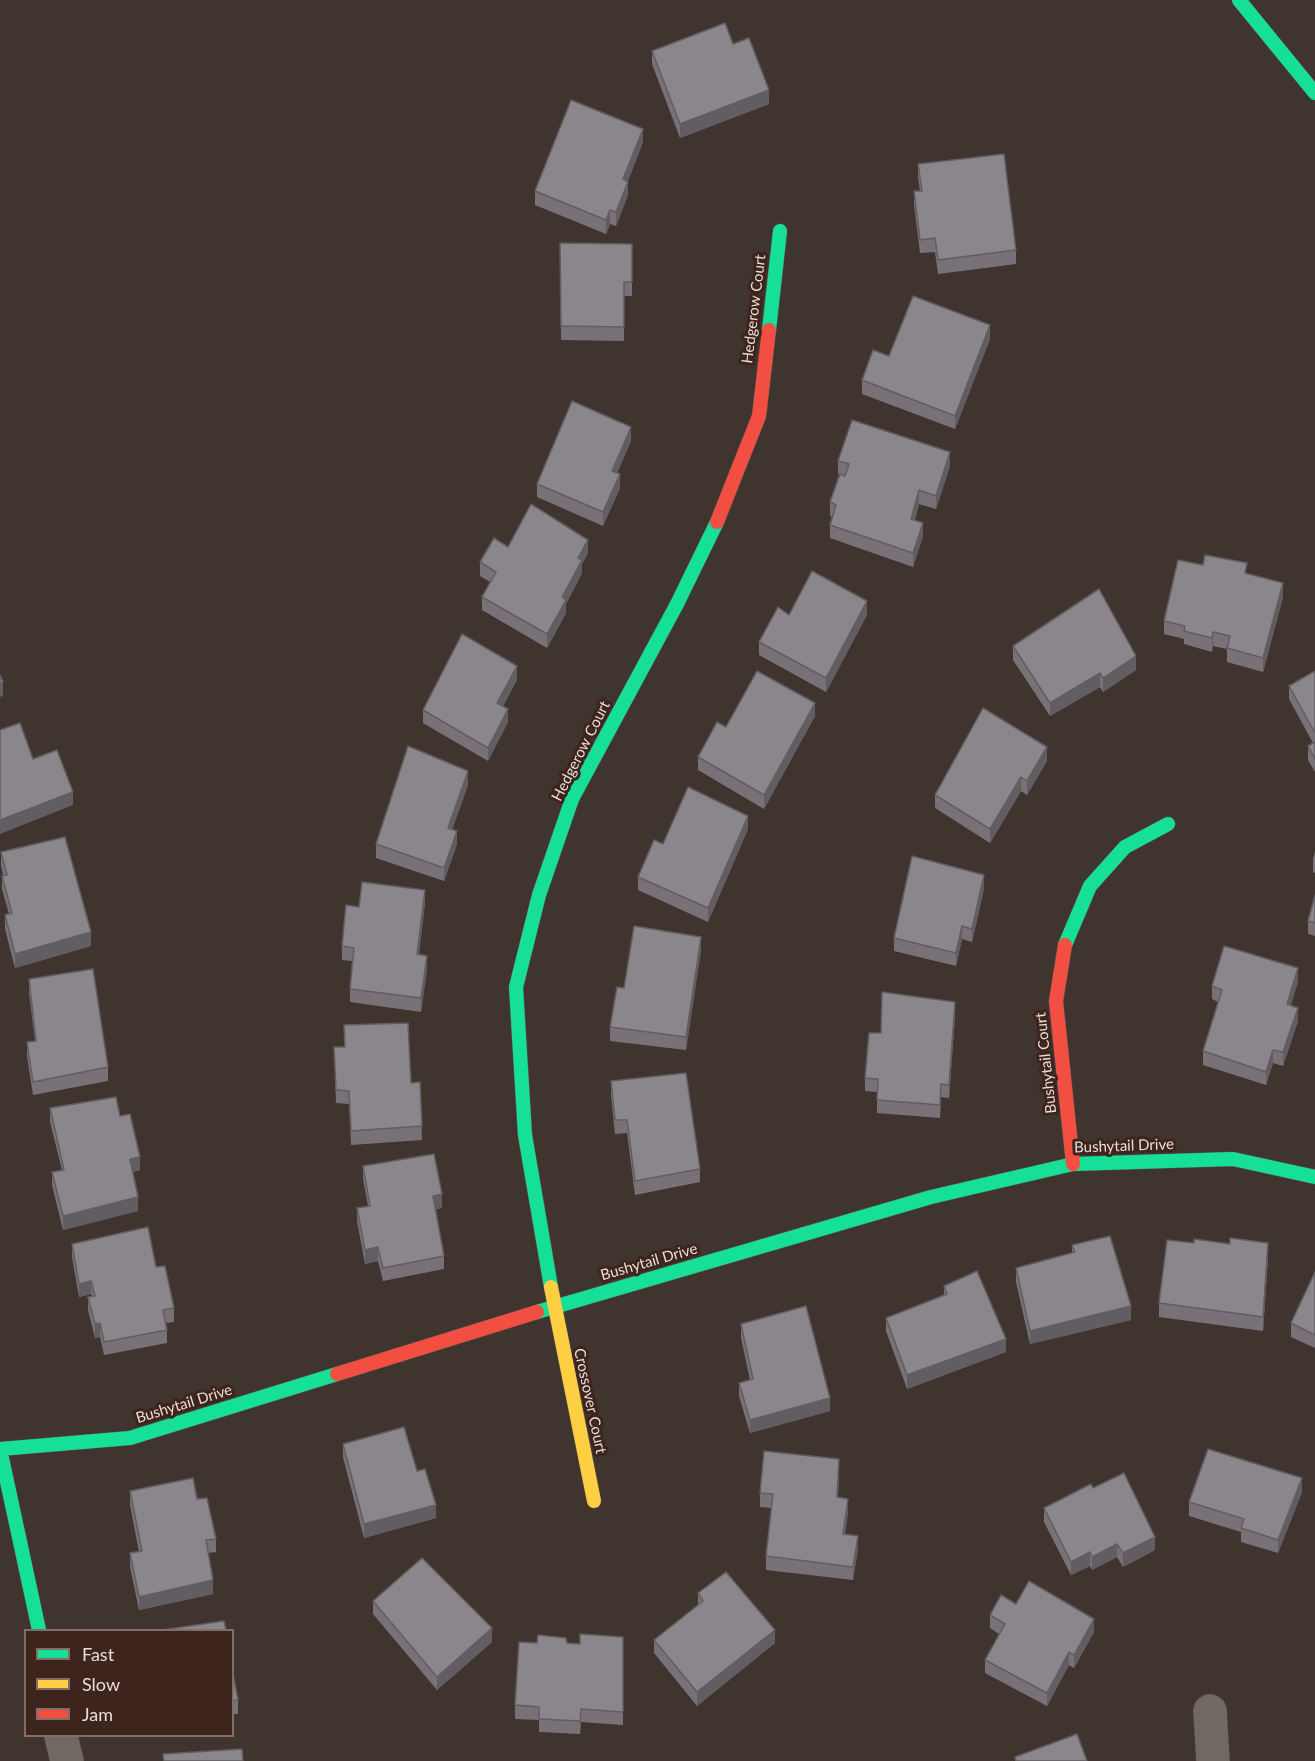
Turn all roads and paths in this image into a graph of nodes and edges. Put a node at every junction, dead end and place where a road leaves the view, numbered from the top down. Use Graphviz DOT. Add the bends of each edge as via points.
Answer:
graph roads {
  1 [pos="1239,0"];
  2 [pos="1315,93"];
  3 [pos="780,231"];
  4 [pos="1168,824"];
  5 [pos="1073,1164"];
  6 [pos="1315,1177"];
  7 [pos="554,1307"];
  8 [pos="0,1449"];
  9 [pos="594,1501"];
  10 [pos="39,1629"];
  11 [pos="1210,1711"];
  12 [pos="61,1737"];
  13 [pos="67,1761"];
  14 [pos="1213,1761"];
  1 -- 2 [label="main road"];
  3 -- 7 [label="main road, Hedgerow Court" via="759,416 721,514 572,799 539,895 516,987 525,1135"];
  4 -- 5 [label="main road, Bushytail Court" via="1125,847 1090,885 1065,942 1056,1001"];
  5 -- 6 [label="main road, Bushytail Drive" via="1233,1159"];
  5 -- 7 [label="main road, Bushytail Drive" via="931,1197"];
  7 -- 8 [label="main road, Bushytail Drive" via="130,1438"];
  7 -- 9 [label="main road, Crossover Court"];
  8 -- 10 [label="main road"];
  11 -- 14 [label="street"];
  12 -- 13 [label="street"];
}
